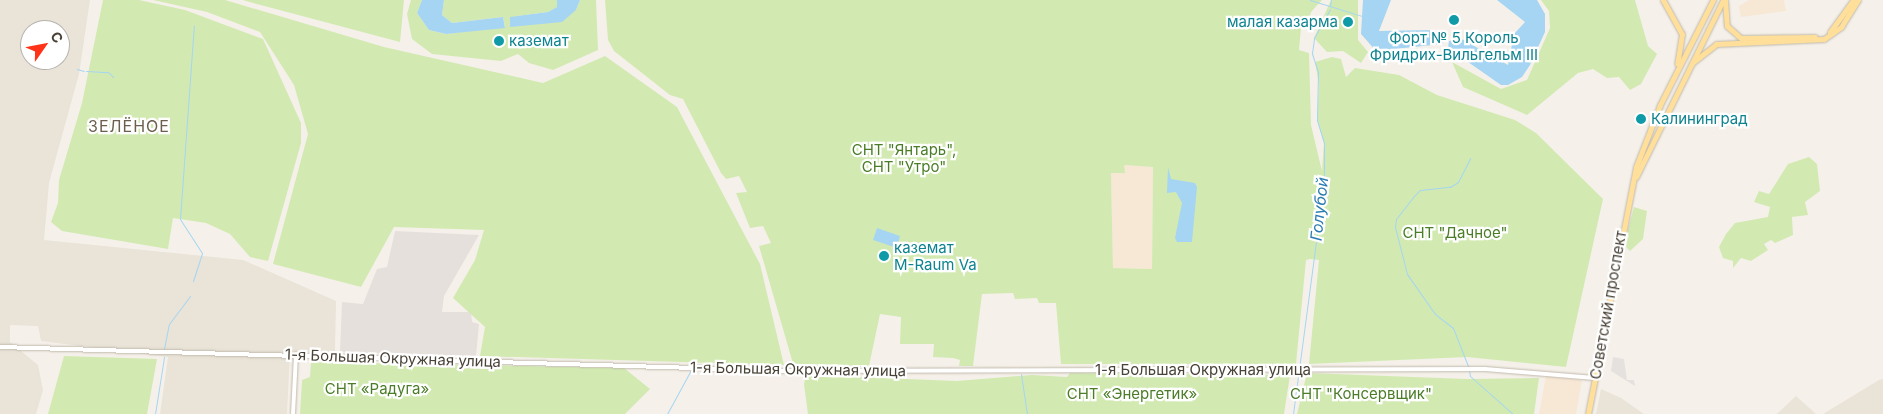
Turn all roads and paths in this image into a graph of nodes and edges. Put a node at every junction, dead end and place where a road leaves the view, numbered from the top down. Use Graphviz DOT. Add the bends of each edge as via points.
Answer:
graph roads {
  1 [pos="1663,0"];
  2 [pos="1714,0"];
  3 [pos="1724,0"];
  4 [pos="1853,0"];
  5 [pos="1858,0"];
  6 [pos="1686,72"];
  7 [pos="1668,88"];
  8 [pos="1629,196"];
  9 [pos="0,347"];
  10 [pos="296,354"];
  11 [pos="1595,378"];
  12 [pos="293,414"];
  13 [pos="1588,414"];
  1 -- 7 [label="main road" via="1683,40"];
  2 -- 7 [label="main road, Советский проспект"];
  3 -- 4 [label="main road" via="1727,26 1746,39 1823,36 1840,21"];
  3 -- 6 [label="main road, Советский проспект"];
  5 -- 6 [label="main road" via="1841,27 1824,38 1716,44 1702,51"];
  6 -- 8 [label="main road, Советский проспект"];
  7 -- 8 [label="main road, Советский проспект" via="1647,137"];
  8 -- 11 [label="main road, Советский проспект"];
  9 -- 10 [label="street, 1-я Большая Окружная улица"];
  10 -- 11 [label="street, 1-я Большая Окружная улица" via="838,371 1512,369"];
  10 -- 12 [label="street"];
  11 -- 13 [label="main road, Советский проспект"];
}
